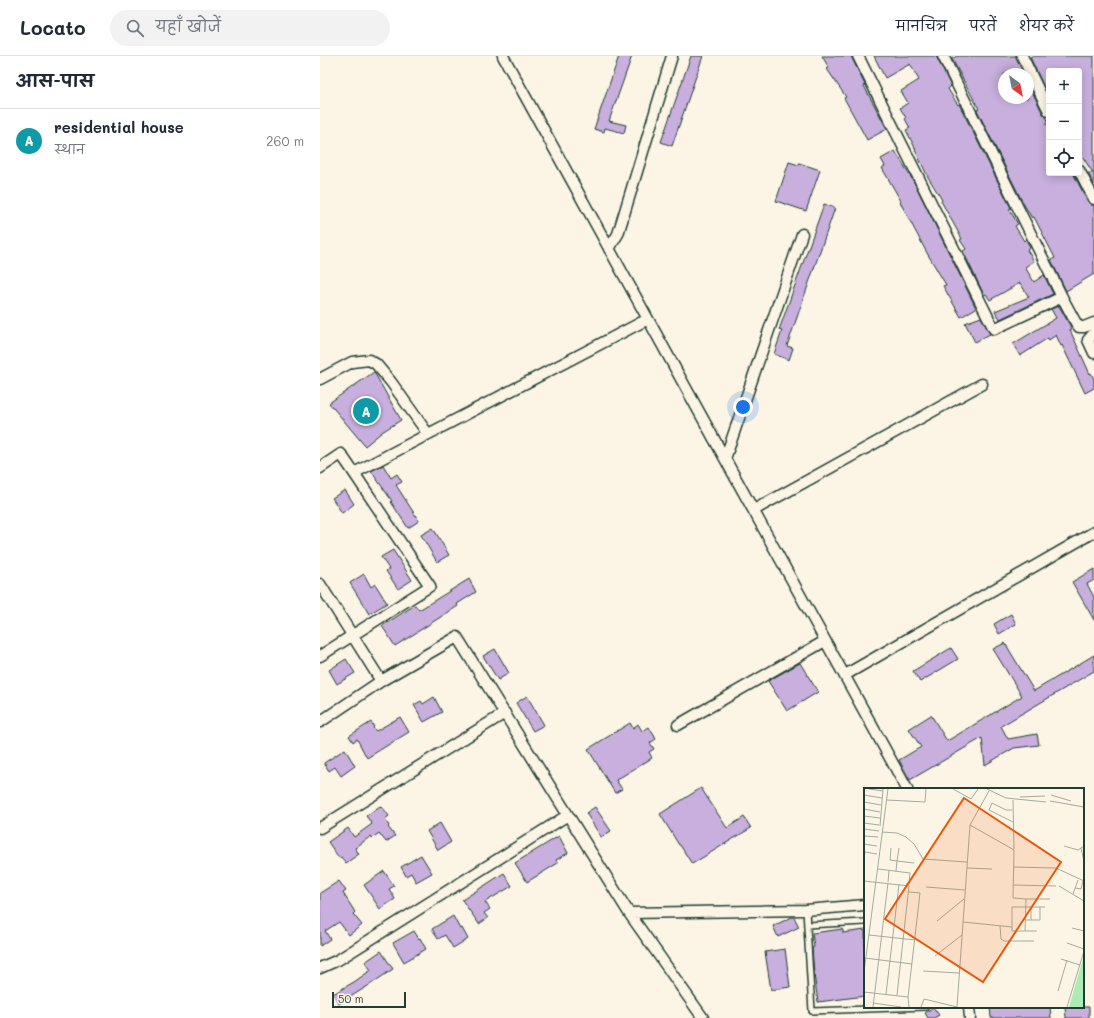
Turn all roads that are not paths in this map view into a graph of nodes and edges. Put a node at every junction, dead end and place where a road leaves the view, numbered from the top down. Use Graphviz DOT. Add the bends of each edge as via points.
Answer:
graph roads {
  1 [pos="503,56"];
  2 [pos="672,56"];
  3 [pos="858,56"];
  4 [pos="943,56"];
  5 [pos="1022,56"];
  6 [pos="1046,104"];
  7 [pos="1082,176"];
  8 [pos="1094,199"];
  9 [pos="802,234"];
  10 [pos="609,249"];
  11 [pos="1062,297"];
  12 [pos="648,320"];
  13 [pos="1094,323"];
  14 [pos="1094,333"];
  15 [pos="1094,353"];
  16 [pos="320,379"];
  17 [pos="982,384"];
  18 [pos="428,434"];
  19 [pos="725,459"];
  20 [pos="320,468"];
  21 [pos="354,474"];
  22 [pos="754,510"];
  23 [pos="1094,532"];
  24 [pos="320,584"];
  25 [pos="352,635"];
  26 [pos="825,641"];
  27 [pos="320,655"];
  28 [pos="845,675"];
  29 [pos="381,681"];
  30 [pos="505,713"];
  31 [pos="320,722"];
  32 [pos="678,725"];
  33 [pos="906,788"];
  34 [pos="568,815"];
  35 [pos="320,828"];
  36 [pos="864,905"];
  37 [pos="806,910"];
  38 [pos="629,913"];
  39 [pos="864,922"];
  40 [pos="807,925"];
  41 [pos="320,968"];
  42 [pos="883,1008"];
  43 [pos="968,1008"];
  44 [pos="703,1018"];
  45 [pos="970,1018"];
  1 -- 10 [label="street"];
  2 -- 10 [label="street" via="618,234"];
  3 -- 11 [label="street" via="994,329"];
  4 -- 11 [label="street"];
  5 -- 6 [label="street"];
  7 -- 8 [label="street"];
  9 -- 19 [label="street"];
  10 -- 12 [label="street"];
  11 -- 13 [label="street" via="1080,327"];
  12 -- 18 [label="street"];
  12 -- 19 [label="street"];
  14 -- 15 [label="street" via="1088,340"];
  16 -- 18 [label="street" via="352,362 369,360 376,364 391,382"];
  17 -- 22 [label="street"];
  18 -- 21 [label="street"];
  19 -- 22 [label="street"];
  20 -- 21 [label="street" via="341,454"];
  21 -- 25 [label="street" via="430,586"];
  22 -- 26 [label="street"];
  23 -- 28 [label="street"];
  24 -- 25 [label="street"];
  25 -- 27 [label="street"];
  25 -- 29 [label="street"];
  26 -- 28 [label="street"];
  26 -- 32 [label="street"];
  28 -- 33 [label="street"];
  29 -- 30 [label="street" via="457,637"];
  29 -- 31 [label="street"];
  30 -- 34 [label="street"];
  30 -- 35 [label="street"];
  34 -- 38 [label="street"];
  34 -- 41 [label="street" via="338,960"];
  36 -- 37 [label="street"];
  37 -- 38 [label="street"];
  37 -- 40 [label="lane"];
  38 -- 44 [label="street"];
  39 -- 40 [label="lane"];
  40 -- 42 [label="lane" via="812,1011"];
  43 -- 45 [label="street"];
}
